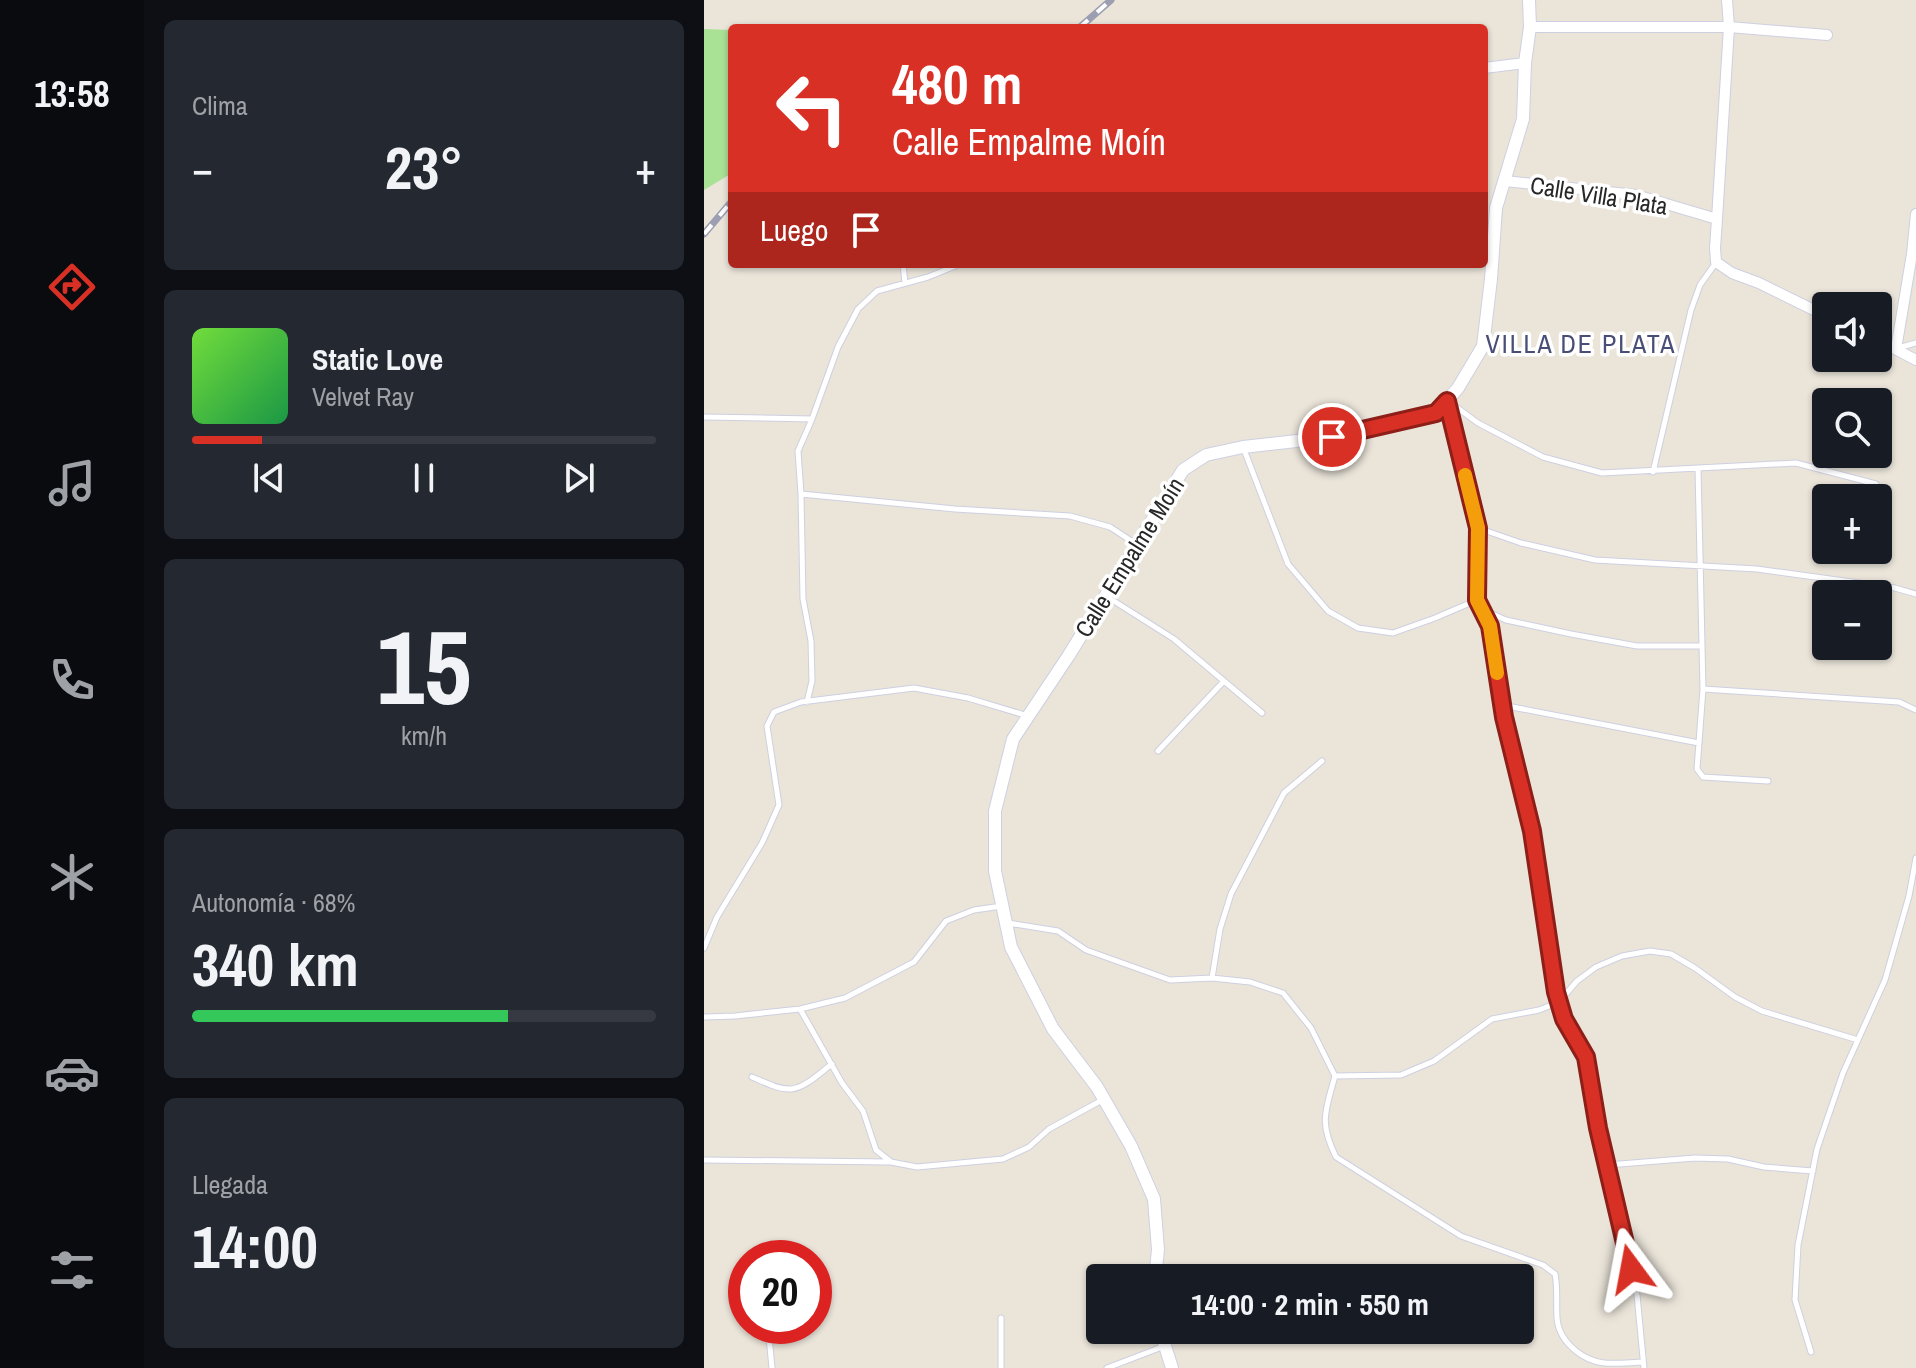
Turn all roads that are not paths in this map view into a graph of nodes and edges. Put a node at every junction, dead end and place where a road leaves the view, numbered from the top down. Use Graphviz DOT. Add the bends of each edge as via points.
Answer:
graph roads {
  1 [pos="1529,0"];
  2 [pos="1727,0"];
  3 [pos="1530,27"];
  4 [pos="1729,27"];
  5 [pos="1827,35"];
  6 [pos="1525,63"];
  7 [pos="1488,68"];
  8 [pos="1505,181"];
  9 [pos="1916,214"];
  10 [pos="1717,219"];
  11 [pos="1716,262"];
  12 [pos="903,268"];
  13 [pos="950,268"];
  14 [pos="905,283"];
  15 [pos="1812,309"];
  16 [pos="1916,343"];
  17 [pos="1892,347"];
  18 [pos="1896,349"];
  19 [pos="1916,360"];
  20 [pos="1447,401"];
  21 [pos="704,417"];
  22 [pos="812,419"];
  23 [pos="1243,447"];
  24 [pos="1698,469"];
  25 [pos="1653,472"];
  26 [pos="1876,484"];
  27 [pos="801,494"];
  28 [pos="1478,528"];
  29 [pos="1137,545"];
  30 [pos="1700,566"];
  31 [pos="1916,594"];
  32 [pos="1105,595"];
  33 [pos="1477,600"];
  34 [pos="1482,610"];
  35 [pos="1702,646"];
  36 [pos="1224,681"];
  37 [pos="1703,689"];
  38 [pos="807,702"];
  39 [pos="1502,705"];
  40 [pos="1916,710"];
  41 [pos="1262,713"];
  42 [pos="1028,716"];
  43 [pos="1699,743"];
  44 [pos="1158,751"];
  45 [pos="1322,761"];
  46 [pos="1768,781"];
  47 [pos="1916,858"];
  48 [pos="1002,905"];
  49 [pos="1006,923"];
  50 [pos="704,948"];
  51 [pos="1212,978"];
  52 [pos="1559,1002"];
  53 [pos="800,1009"];
  54 [pos="704,1017"];
  55 [pos="1858,1040"];
  56 [pos="832,1064"];
  57 [pos="1335,1076"];
  58 [pos="752,1077"];
  59 [pos="1104,1099"];
  60 [pos="704,1160"];
  61 [pos="891,1162"];
  62 [pos="1607,1165"];
  63 [pos="1813,1171"];
  64 [pos="1156,1264"];
  65 [pos="1001,1318"];
  66 [pos="770,1344"];
  67 [pos="1165,1346"];
  68 [pos="1811,1352"];
  69 [pos="1644,1365"];
  70 [pos="772,1368"];
  71 [pos="1001,1368"];
  72 [pos="1107,1368"];
  73 [pos="1172,1368"];
  1 -- 3 [label="street, Calle Empalme Moín"];
  2 -- 4 [label="street"];
  3 -- 4 [label="street"];
  3 -- 6 [label="street, Calle Empalme Moín"];
  4 -- 5 [label="street"];
  4 -- 10 [label="street"];
  6 -- 7 [label="street"];
  6 -- 8 [label="street, Calle Empalme Moín" via="1523,119"];
  8 -- 10 [label="street, Calle Villa Plata" via="1636,195"];
  8 -- 20 [label="street, Calle Empalme Moín" via="1496,208 1483,346"];
  9 -- 18 [label="street"];
  10 -- 11 [label="street"];
  11 -- 15 [label="street"];
  11 -- 25 [label="lane" via="1691,310"];
  12 -- 14 [label="lane"];
  13 -- 14 [label="lane"];
  14 -- 22 [label="lane" via="877,291 858,309"];
  16 -- 18 [label="lane"];
  17 -- 18 [label="street"];
  18 -- 19 [label="street"];
  20 -- 23 [label="street, Calle Empalme Moín" via="1436,413 1411,420 1332,437"];
  20 -- 25 [label="lane" via="1543,457 1602,473"];
  20 -- 28 [label="lane"];
  21 -- 22 [label="lane"];
  22 -- 27 [label="lane" via="798,451"];
  23 -- 29 [label="street, Calle Empalme Moín" via="1206,455 1183,470"];
  23 -- 33 [label="lane" via="1288,564 1328,611 1358,628 1393,633"];
  24 -- 25 [label="lane"];
  24 -- 26 [label="lane" via="1796,463"];
  24 -- 30 [label="lane"];
  27 -- 29 [label="lane" via="1070,516 1110,527"];
  27 -- 38 [label="lane" via="803,599 812,668"];
  28 -- 30 [label="lane" via="1595,560"];
  28 -- 33 [label="lane"];
  29 -- 32 [label="street, Calle Empalme Moín"];
  30 -- 31 [label="lane" via="1757,569"];
  30 -- 35 [label="lane"];
  32 -- 36 [label="lane" via="1174,639"];
  32 -- 42 [label="street, Calle Empalme Moín"];
  33 -- 34 [label="lane"];
  34 -- 35 [label="lane" via="1506,620 1637,646"];
  34 -- 39 [label="lane" via="1490,626"];
  35 -- 37 [label="lane"];
  36 -- 41 [label="lane"];
  36 -- 44 [label="lane"];
  37 -- 40 [label="lane" via="1899,702"];
  37 -- 43 [label="lane"];
  38 -- 42 [label="lane" via="914,688"];
  38 -- 50 [label="lane" via="774,712 767,726 779,805"];
  39 -- 43 [label="lane"];
  39 -- 52 [label="lane" via="1532,831"];
  42 -- 48 [label="street, Calle Empalme Moín" via="1013,739 995,811 995,871"];
  43 -- 46 [label="lane" via="1697,769 1703,777"];
  45 -- 51 [label="lane" via="1284,793 1231,894"];
  47 -- 55 [label="lane" via="1885,980"];
  48 -- 49 [label="street, Calle Empalme Moín"];
  48 -- 53 [label="lane" via="946,921 914,962 845,998"];
  49 -- 51 [label="lane" via="1058,931 1086,950 1170,980"];
  49 -- 59 [label="street, Calle Empalme Moín" via="1011,947 1053,1029"];
  51 -- 57 [label="lane" via="1283,993 1311,1028"];
  52 -- 55 [label="lane" via="1596,967 1650,951 1671,954 1762,1011"];
  52 -- 57 [label="lane" via="1492,1019 1434,1061 1401,1075"];
  52 -- 62 [label="lane" via="1586,1057"];
  53 -- 54 [label="lane"];
  53 -- 56 [label="lane"];
  55 -- 63 [label="lane"];
  56 -- 58 [label="lane" via="792,1089"];
  56 -- 61 [label="lane" via="863,1111 876,1150"];
  57 -- 69 [label="lane" via="1325,1114 1326,1137 1336,1157 1461,1236 1555,1274 1557,1322 1563,1338 1586,1359"];
  59 -- 61 [label="lane" via="1003,1159 917,1167"];
  59 -- 64 [label="street, Calle Empalme Moín" via="1154,1199"];
  60 -- 61 [label="lane"];
  62 -- 63 [label="lane" via="1695,1158"];
  62 -- 69 [label="lane" via="1637,1295"];
  63 -- 68 [label="lane" via="1798,1245 1795,1300"];
  65 -- 71 [label="lane"];
  66 -- 70 [label="lane"];
  67 -- 72 [label="lane"];
  67 -- 73 [label="street"];
}
